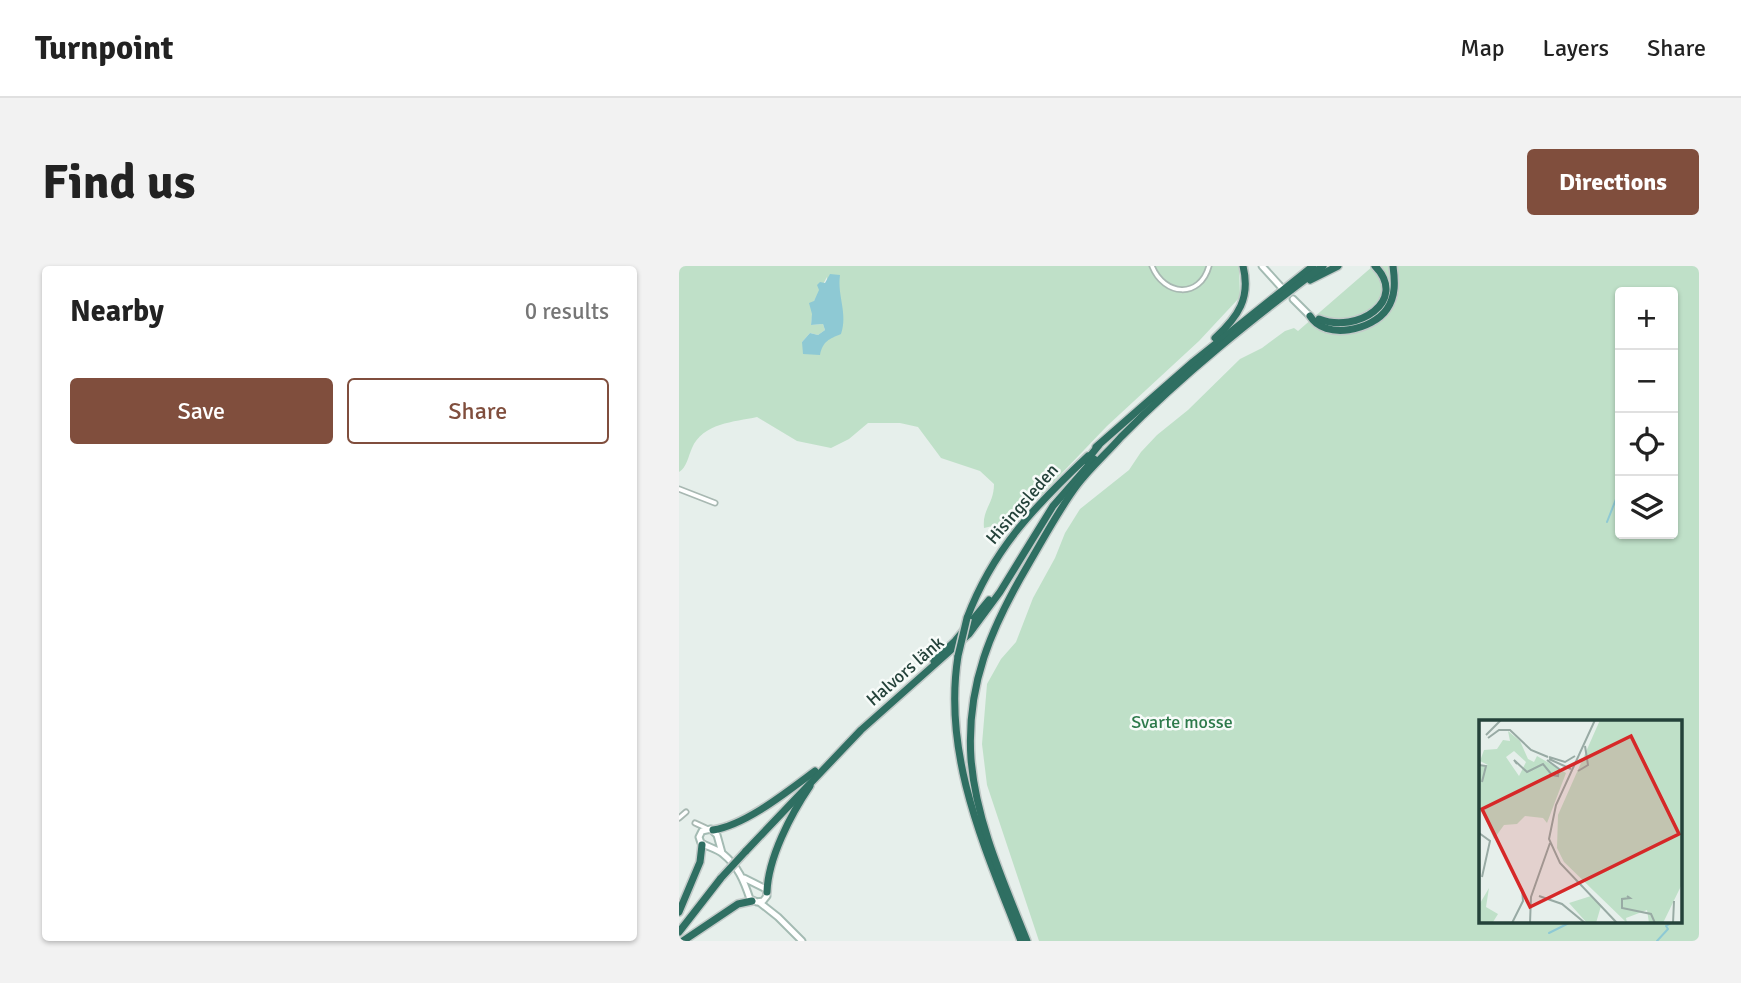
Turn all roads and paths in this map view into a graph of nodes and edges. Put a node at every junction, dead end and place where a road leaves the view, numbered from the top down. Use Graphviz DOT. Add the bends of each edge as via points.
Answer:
graph roads {
  1 [pos="1152,266"];
  2 [pos="1209,266"];
  3 [pos="1243,266"];
  4 [pos="1262,266"];
  5 [pos="1313,266"];
  6 [pos="1323,266"];
  7 [pos="1338,266"];
  8 [pos="1375,266"];
  9 [pos="1392,266"];
  10 [pos="1282,287"];
  11 [pos="1293,288"];
  12 [pos="1293,299"];
  13 [pos="1310,316"];
  14 [pos="1202,355"];
  15 [pos="1136,421"];
  16 [pos="1098,445"];
  17 [pos="679,489"];
  18 [pos="715,503"];
  19 [pos="819,770"];
  20 [pos="686,812"];
  21 [pos="679,818"];
  22 [pos="711,829"];
  23 [pos="700,835"];
  24 [pos="702,845"];
  25 [pos="722,853"];
  26 [pos="720,877"];
  27 [pos="744,878"];
  28 [pos="767,894"];
  29 [pos="756,902"];
  30 [pos="679,912"];
  31 [pos="778,917"];
  32 [pos="679,926"];
  33 [pos="679,932"];
  34 [pos="683,941"];
  35 [pos="802,941"];
  36 [pos="1021,941"];
  37 [pos="1027,941"];
  1 -- 2 [label="street" via="1163,283 1181,290 1199,283"];
  3 -- 14 [label="highway" via="1246,285 1241,310"];
  4 -- 10 [label="street"];
  5 -- 14 [label="highway, Hisingsleden"];
  6 -- 11 [label="highway, Hisingsleden"];
  7 -- 11 [label="highway"];
  8 -- 13 [label="highway" via="1385,288 1370,315 1345,324"];
  9 -- 13 [label="highway" via="1390,303 1369,324 1333,329"];
  11 -- 15 [label="highway, Hisingsleden"];
  12 -- 13 [label="street"];
  14 -- 16 [label="highway, Hisingsleden"];
  15 -- 19 [label="highway, Halvors länk" via="1069,485 969,634"];
  15 -- 37 [label="highway, Hisingsleden" via="1079,483 1043,538 996,622 977,681 971,736 977,797"];
  16 -- 19 [label="highway, Halvors länk" via="1058,493 970,624"];
  16 -- 36 [label="highway, Hisingsleden, bridge" via="1007,541 982,581 958,656 955,719 963,776"];
  17 -- 18 [label="street"];
  19 -- 22 [label="highway" via="766,806"];
  19 -- 26 [label="highway, Halvors länk, bridge"];
  19 -- 28 [label="highway" via="789,821 768,875"];
  20 -- 21 [label="street"];
  22 -- 23 [label="street"];
  22 -- 23 [label="street" via="695,823"];
  22 -- 25 [label="street"];
  23 -- 24 [label="street"];
  24 -- 25 [label="street"];
  24 -- 30 [label="highway" via="700,862"];
  25 -- 27 [label="street"];
  26 -- 32 [label="highway, Halvors länk"];
  26 -- 33 [label="highway, Halvors länk"];
  27 -- 28 [label="street" via="761,885"];
  27 -- 29 [label="street"];
  28 -- 29 [label="street"];
  28 -- 31 [label="street"];
  29 -- 31 [label="street"];
  29 -- 34 [label="highway" via="738,904"];
  31 -- 35 [label="street"];
}
